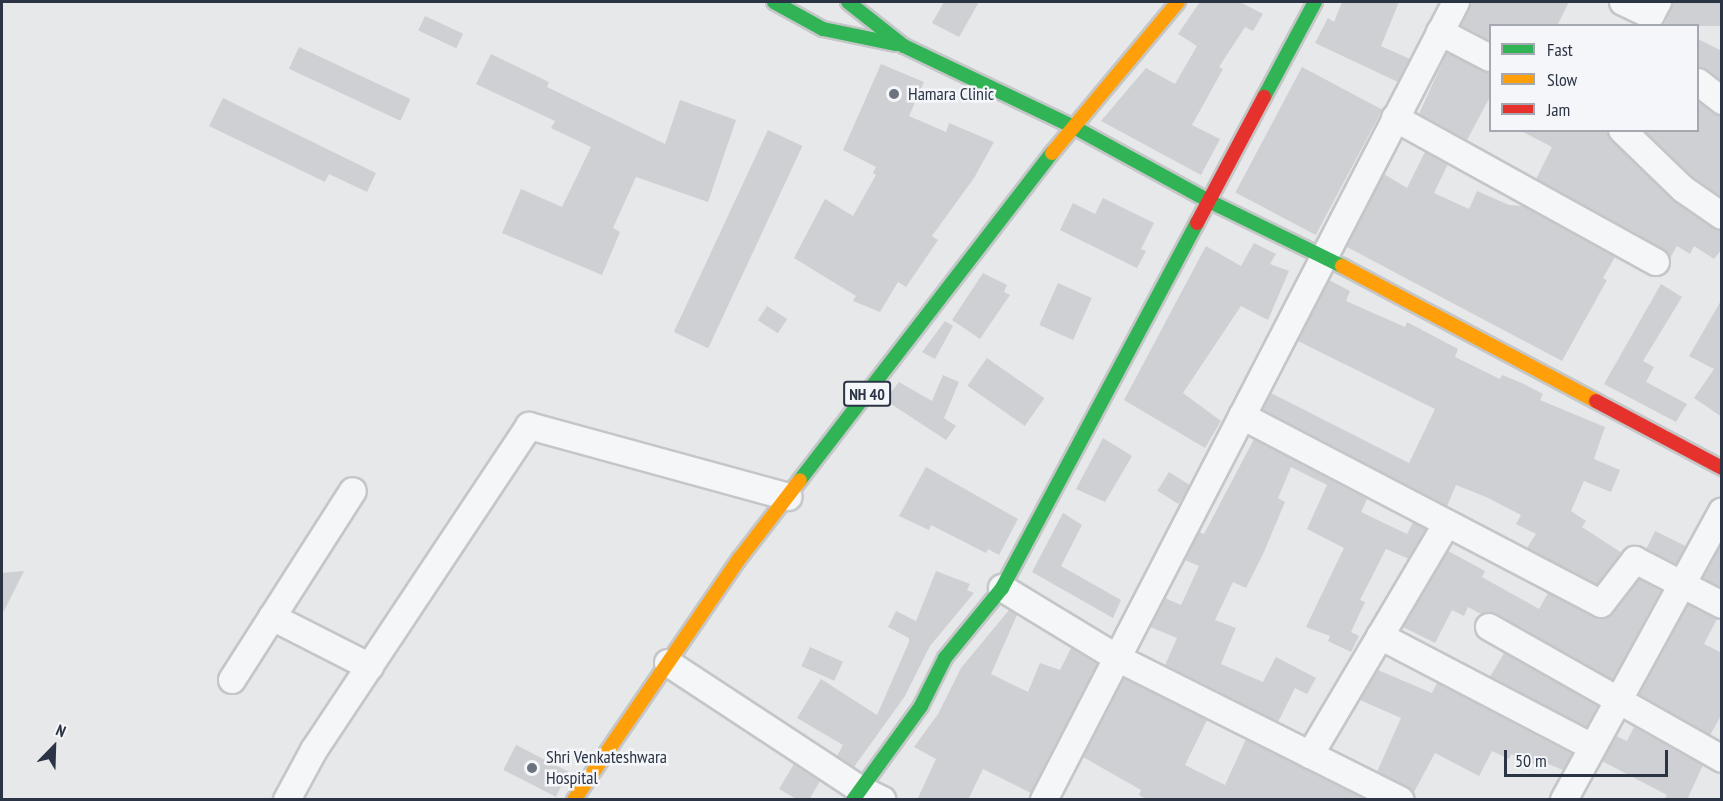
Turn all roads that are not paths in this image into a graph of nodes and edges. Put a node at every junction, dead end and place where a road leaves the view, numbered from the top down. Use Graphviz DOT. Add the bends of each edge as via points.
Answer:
graph roads {
  1 [pos="774,2"];
  2 [pos="848,2"];
  3 [pos="1178,2"];
  4 [pos="1315,2"];
  5 [pos="1456,2"];
  6 [pos="1623,2"];
  7 [pos="1654,14"];
  8 [pos="1440,32"];
  9 [pos="904,46"];
  10 [pos="1489,57"];
  11 [pos="1699,83"];
  12 [pos="1722,101"];
  13 [pos="1395,118"];
  14 [pos="1072,126"];
  15 [pos="1624,132"];
  16 [pos="1207,200"];
  17 [pos="1722,216"];
  18 [pos="1324,256"];
  19 [pos="1656,262"];
  20 [pos="1242,416"];
  21 [pos="1722,468"];
  22 [pos="353,491"];
  23 [pos="788,497"];
  24 [pos="1722,511"];
  25 [pos="1447,524"];
  26 [pos="1681,584"];
  27 [pos="1002,588"];
  28 [pos="1722,605"];
  29 [pos="272,617"];
  30 [pos="1489,627"];
  31 [pos="1380,636"];
  32 [pos="1117,658"];
  33 [pos="668,663"];
  34 [pos="370,667"];
  35 [pos="232,681"];
  36 [pos="1617,700"];
  37 [pos="1592,747"];
  38 [pos="1310,754"];
  39 [pos="1722,759"];
  40 [pos="856,794"];
  41 [pos="287,800"];
  42 [pos="574,800"];
  43 [pos="882,800"];
  44 [pos="1044,800"];
  45 [pos="1400,800"];
  46 [pos="1564,800"];
  1 -- 9 [label="main road" via="823,29"];
  2 -- 9 [label="main road"];
  3 -- 14 [label="main road, NH 40"];
  4 -- 16 [label="main road"];
  5 -- 8 [label="street"];
  6 -- 7 [label="street"];
  8 -- 10 [label="street"];
  8 -- 13 [label="street"];
  9 -- 14 [label="main road"];
  11 -- 12 [label="street"];
  13 -- 18 [label="street"];
  13 -- 19 [label="street"];
  14 -- 16 [label="main road"];
  14 -- 23 [label="main road, NH 40"];
  15 -- 17 [label="street" via="1683,189"];
  16 -- 18 [label="main road"];
  16 -- 27 [label="main road"];
  18 -- 20 [label="street"];
  18 -- 21 [label="main road"];
  20 -- 25 [label="street"];
  20 -- 32 [label="street"];
  22 -- 29 [label="street"];
  23 -- 33 [label="main road, NH 40"];
  23 -- 34 [label="street" via="529,426"];
  24 -- 26 [label="street"];
  25 -- 26 [label="street" via="1601,604 1635,560"];
  25 -- 31 [label="street"];
  26 -- 28 [label="street"];
  26 -- 36 [label="street"];
  27 -- 32 [label="street"];
  27 -- 40 [label="main road" via="945,658 921,706"];
  29 -- 34 [label="street"];
  29 -- 35 [label="street"];
  30 -- 36 [label="street"];
  31 -- 37 [label="street"];
  31 -- 38 [label="street"];
  32 -- 38 [label="street"];
  32 -- 44 [label="street"];
  33 -- 40 [label="street"];
  33 -- 42 [label="main road, NH 40"];
  34 -- 41 [label="street"];
  36 -- 37 [label="street"];
  36 -- 39 [label="street"];
  37 -- 46 [label="street"];
  38 -- 45 [label="street"];
  40 -- 43 [label="street"];
}
